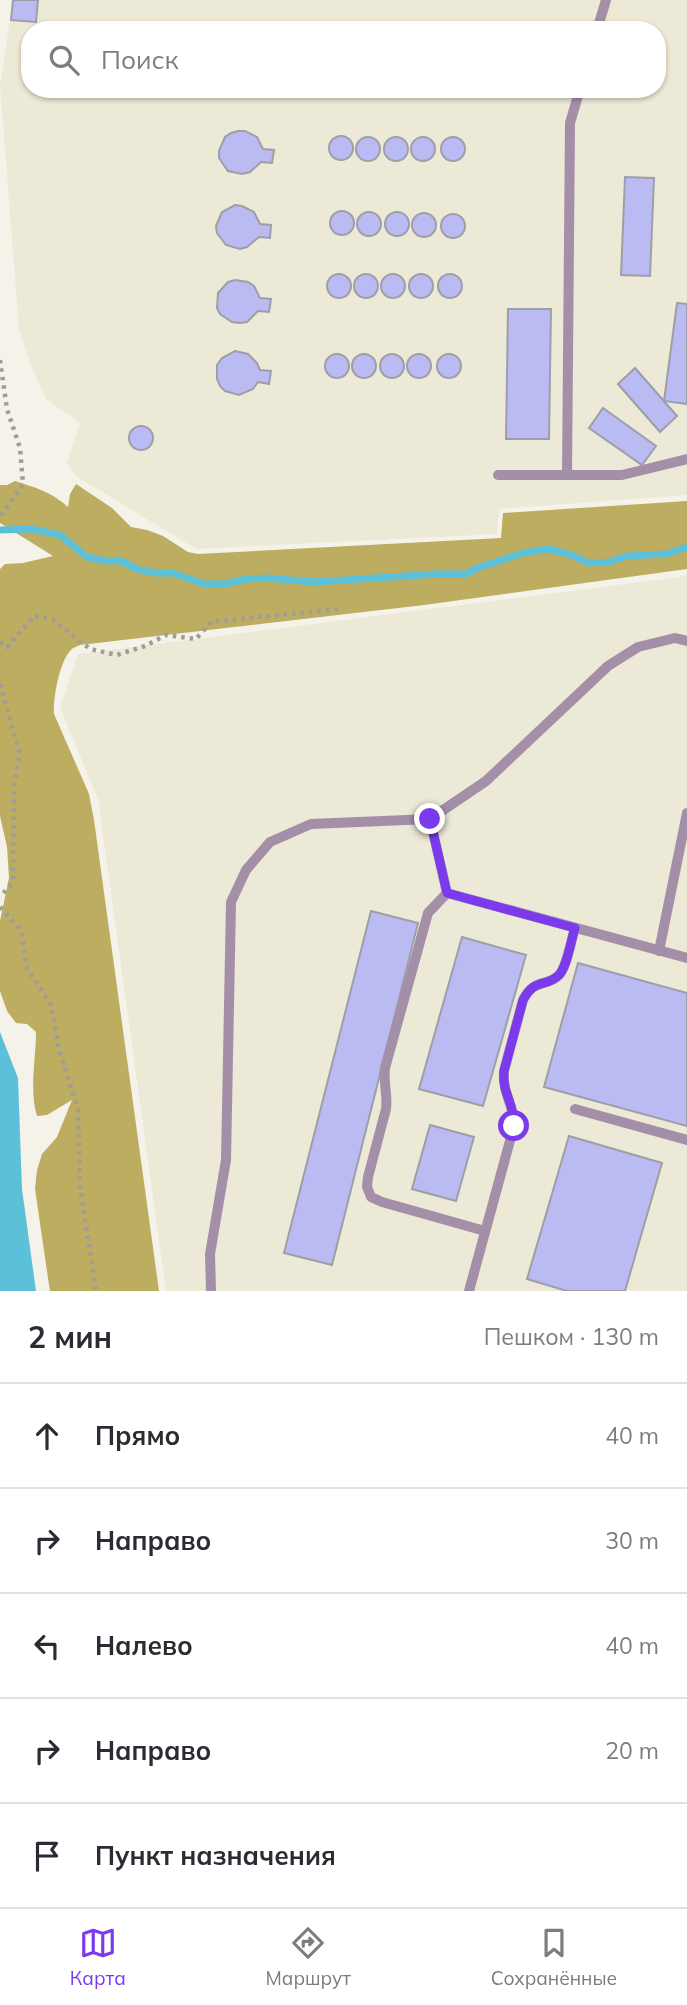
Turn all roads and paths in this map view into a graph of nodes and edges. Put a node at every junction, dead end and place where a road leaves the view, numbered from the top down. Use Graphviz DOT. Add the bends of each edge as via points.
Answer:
graph roads {
  1 [pos="606,0"];
  2 [pos="600,21"];
  3 [pos="577,98"];
  4 [pos="0,360"];
  5 [pos="687,459"];
  6 [pos="498,475"];
  7 [pos="567,475"];
  8 [pos="0,517"];
  9 [pos="339,609"];
  10 [pos="687,641"];
  11 [pos="0,642"];
  12 [pos="0,684"];
  13 [pos="687,813"];
  14 [pos="430,819"];
  15 [pos="447,893"];
  16 [pos="0,897"];
  17 [pos="0,908"];
  18 [pos="575,928"];
  19 [pos="659,951"];
  20 [pos="687,958"];
  21 [pos="575,1109"];
  22 [pos="687,1140"];
  23 [pos="485,1231"];
  24 [pos="96,1291"];
  25 [pos="211,1291"];
  26 [pos="469,1291"];
  1 -- 2 [label="lane"];
  3 -- 7 [label="lane" via="570,122"];
  4 -- 8 [label="path" via="7,409 20,448 23,484"];
  5 -- 7 [label="lane" via="622,475"];
  6 -- 7 [label="lane"];
  9 -- 11 [label="path" via="211,622 196,639 166,635 117,655 90,649 52,619 34,616 7,647"];
  10 -- 14 [label="lane" via="675,638 638,647 608,666 486,781"];
  12 -- 16 [label="path" via="20,754 14,785 13,882"];
  13 -- 19 [label="lane"];
  14 -- 15 [label="lane"];
  14 -- 25 [label="lane" via="311,824 270,842 241,880 231,902 226,1160 210,1254"];
  15 -- 18 [label="lane"];
  15 -- 23 [label="lane" via="428,913 389,1055 384,1078 388,1099 367,1187 371,1197 382,1202"];
  17 -- 24 [label="path" via="21,930 27,968 51,1005 78,1110 80,1185"];
  18 -- 19 [label="lane"];
  18 -- 23 [label="lane" via="559,975 528,989 523,1000 503,1083 514,1126"];
  19 -- 20 [label="lane"];
  21 -- 22 [label="lane"];
  23 -- 26 [label="lane"];
}
